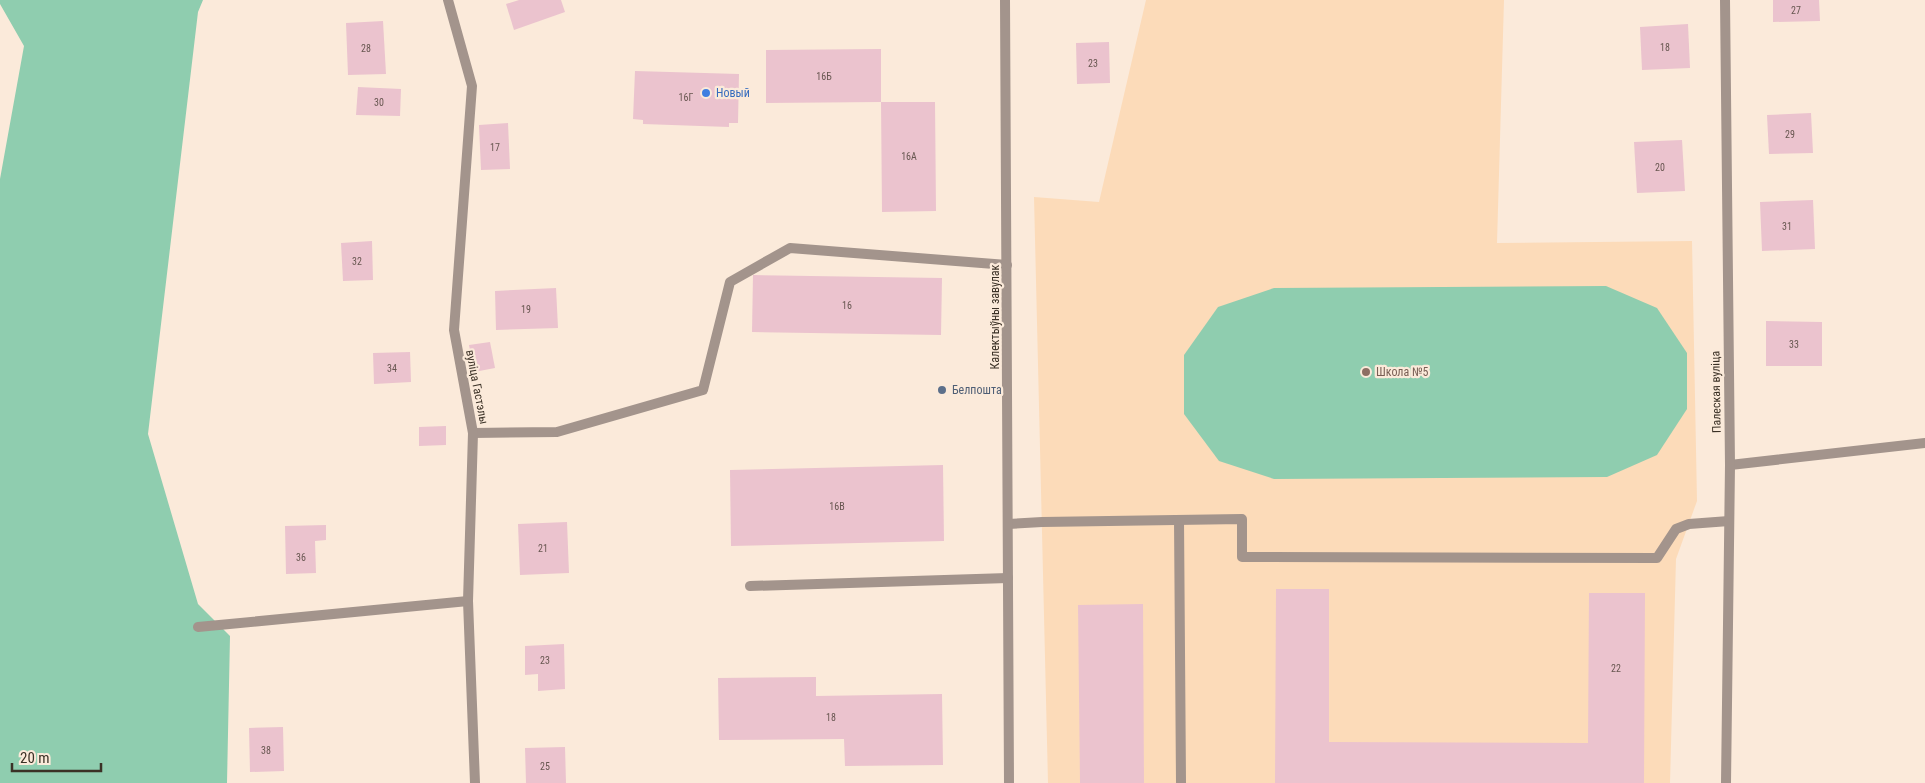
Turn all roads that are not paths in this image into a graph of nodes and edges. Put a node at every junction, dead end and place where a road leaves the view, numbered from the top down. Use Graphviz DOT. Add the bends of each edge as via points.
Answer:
graph roads {
  1 [pos="448,0"];
  2 [pos="1005,0"];
  3 [pos="1725,0"];
  4 [pos="1007,265"];
  5 [pos="474,433"];
  6 [pos="1925,443"];
  7 [pos="1730,465"];
  8 [pos="1179,520"];
  9 [pos="1729,521"];
  10 [pos="1008,524"];
  11 [pos="1008,578"];
  12 [pos="750,586"];
  13 [pos="468,601"];
  14 [pos="198,626"];
  15 [pos="475,783"];
  16 [pos="1008,783"];
  17 [pos="1181,783"];
  18 [pos="1726,783"];
  1 -- 5 [label="street, вуліца Гастэлы" via="472,86 454,330"];
  2 -- 4 [label="street, Калектыўны завулак"];
  3 -- 7 [label="street, Палеская вуліца"];
  4 -- 5 [label="street" via="790,248 730,282 703,390 557,432"];
  4 -- 10 [label="street, Калектыўны завулак"];
  5 -- 13 [label="street, вуліца Гастэлы"];
  6 -- 7 [label="street"];
  7 -- 9 [label="street, Палеская вуліца"];
  8 -- 9 [label="street" via="1242,519 1242,557 1637,558 1657,558 1676,529 1689,524"];
  8 -- 10 [label="street"];
  8 -- 17 [label="street"];
  9 -- 18 [label="street, Палеская вуліца"];
  10 -- 11 [label="street, Калектыўны завулак"];
  11 -- 12 [label="street"];
  11 -- 16 [label="street, Калектыўны завулак"];
  13 -- 14 [label="street"];
  13 -- 15 [label="street, вуліца Гастэлы"];
}
